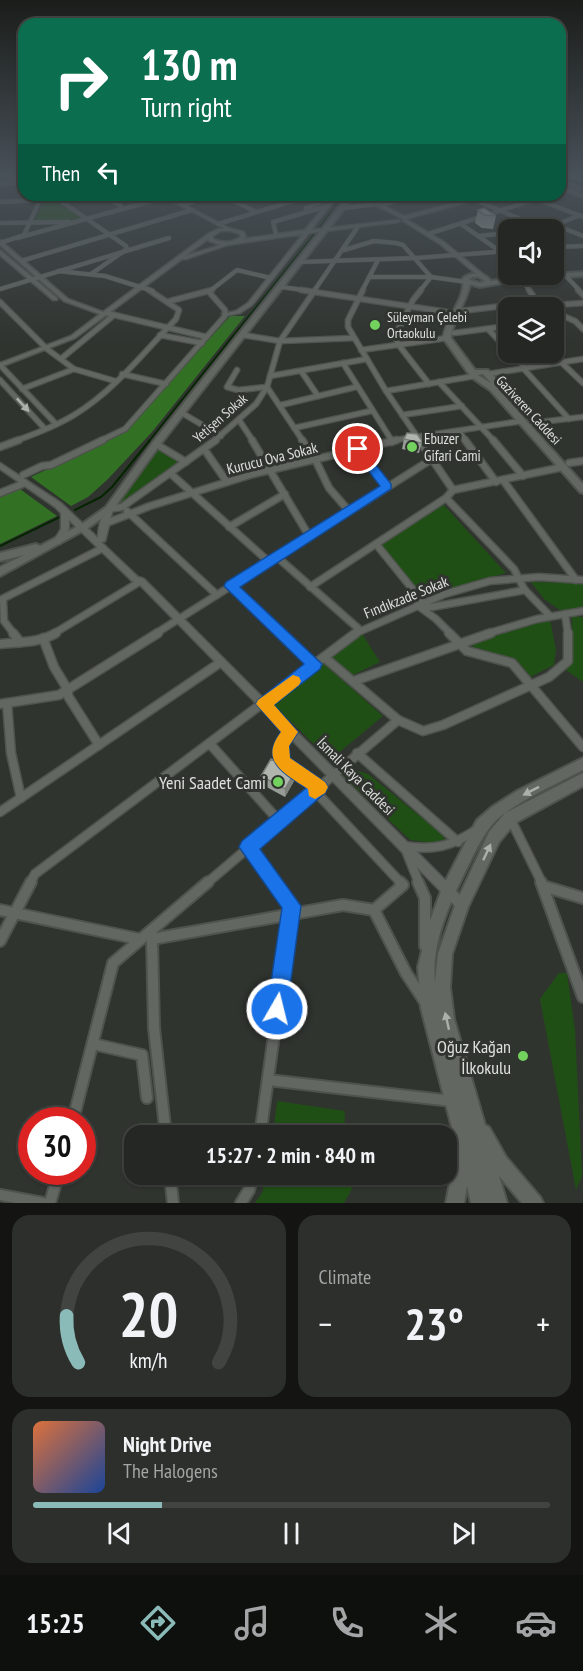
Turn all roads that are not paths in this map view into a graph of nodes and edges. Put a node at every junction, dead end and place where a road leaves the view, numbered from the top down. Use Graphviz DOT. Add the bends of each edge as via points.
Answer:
graph roads {
  1 [pos="27,230"];
  2 [pos="47,230"];
  3 [pos="104,230"];
  4 [pos="118,230"];
  5 [pos="210,230"];
  6 [pos="234,230"];
  7 [pos="235,230"];
  8 [pos="275,230"];
  9 [pos="316,230"];
  10 [pos="325,230"];
  11 [pos="356,230"];
  12 [pos="421,230"];
  13 [pos="441,230"];
  14 [pos="470,230"];
  15 [pos="568,230"];
  16 [pos="309,231"];
  17 [pos="108,233"];
  18 [pos="211,234"];
  19 [pos="276,234"];
  20 [pos="290,234"];
  21 [pos="428,234"];
  22 [pos="498,234"];
  23 [pos="478,236"];
  24 [pos="583,236"];
  25 [pos="18,238"];
  26 [pos="169,238"];
  27 [pos="0,243"];
  28 [pos="233,243"];
  29 [pos="583,246"];
  30 [pos="564,247"];
  31 [pos="127,249"];
  32 [pos="498,250"];
  33 [pos="343,251"];
  34 [pos="0,252"];
  35 [pos="498,252"];
  36 [pos="454,254"];
  37 [pos="416,258"];
  38 [pos="19,260"];
  39 [pos="378,260"];
  40 [pos="336,261"];
  41 [pos="299,262"];
  42 [pos="464,262"];
  43 [pos="174,263"];
  44 [pos="58,271"];
  45 [pos="583,272"];
  46 [pos="564,273"];
  47 [pos="91,274"];
  48 [pos="40,277"];
  49 [pos="369,277"];
  50 [pos="564,277"];
  51 [pos="271,278"];
  52 [pos="431,278"];
  53 [pos="498,278"];
  54 [pos="32,279"];
  55 [pos="498,279"];
  56 [pos="467,280"];
  57 [pos="484,280"];
  58 [pos="142,286"];
  59 [pos="280,287"];
  60 [pos="0,289"];
  61 [pos="209,292"];
  62 [pos="314,293"];
  63 [pos="582,293"];
  64 [pos="358,299"];
  65 [pos="170,301"];
  66 [pos="0,302"];
  67 [pos="583,303"];
  68 [pos="564,304"];
  69 [pos="410,306"];
  70 [pos="498,307"];
  71 [pos="564,310"];
  72 [pos="458,312"];
  73 [pos="225,314"];
  74 [pos="103,315"];
  75 [pos="114,315"];
  76 [pos="565,317"];
  77 [pos="575,321"];
  78 [pos="167,328"];
  79 [pos="498,328"];
  80 [pos="488,329"];
  81 [pos="583,329"];
  82 [pos="160,335"];
  83 [pos="243,335"];
  84 [pos="450,335"];
  85 [pos="207,337"];
  86 [pos="354,338"];
  87 [pos="498,339"];
  88 [pos="280,341"];
  89 [pos="202,343"];
  90 [pos="398,344"];
  91 [pos="47,349"];
  92 [pos="361,350"];
  93 [pos="62,358"];
  94 [pos="367,359"];
  95 [pos="583,359"];
  96 [pos="564,362"];
  97 [pos="343,363"];
  98 [pos="520,363"];
  99 [pos="555,363"];
  100 [pos="562,363"];
  101 [pos="0,365"];
  102 [pos="524,368"];
  103 [pos="74,369"];
  104 [pos="237,370"];
  105 [pos="301,371"];
  106 [pos="122,374"];
  107 [pos="481,375"];
  108 [pos="270,376"];
  109 [pos="0,380"];
  110 [pos="116,381"];
  111 [pos="439,382"];
  112 [pos="583,383"];
  113 [pos="166,384"];
  114 [pos="429,384"];
  115 [pos="267,387"];
  116 [pos="356,387"];
  117 [pos="22,389"];
  118 [pos="386,391"];
  119 [pos="318,396"];
  120 [pos="281,405"];
  121 [pos="462,406"];
  122 [pos="371,411"];
  123 [pos="182,413"];
  124 [pos="402,415"];
  125 [pos="583,417"];
  126 [pos="569,419"];
  127 [pos="239,420"];
  128 [pos="522,421"];
  129 [pos="532,423"];
  130 [pos="56,424"];
  131 [pos="294,428"];
  132 [pos="483,428"];
  133 [pos="45,429"];
  134 [pos="459,431"];
  135 [pos="221,436"];
  136 [pos="416,436"];
  137 [pos="392,442"];
  138 [pos="156,444"];
  139 [pos="0,447"];
  140 [pos="204,449"];
  141 [pos="358,449"];
  142 [pos="0,459"];
  143 [pos="315,459"];
  144 [pos="432,459"];
  145 [pos="583,461"];
  146 [pos="186,462"];
  147 [pos="0,465"];
  148 [pos="566,465"];
  149 [pos="271,470"];
  150 [pos="170,473"];
  151 [pos="523,476"];
  152 [pos="24,479"];
  153 [pos="583,479"];
  154 [pos="500,481"];
  155 [pos="227,482"];
  156 [pos="387,487"];
  157 [pos="453,490"];
  158 [pos="583,490"];
  159 [pos="189,493"];
  160 [pos="0,494"];
  161 [pos="285,494"];
  162 [pos="446,498"];
  163 [pos="119,505"];
  164 [pos="109,509"];
  165 [pos="349,511"];
  166 [pos="65,512"];
  167 [pos="128,513"];
  168 [pos="104,524"];
  169 [pos="85,526"];
  170 [pos="229,527"];
  171 [pos="309,536"];
  172 [pos="57,542"];
  173 [pos="103,543"];
  174 [pos="376,544"];
  175 [pos="276,556"];
  176 [pos="0,557"];
  177 [pos="268,561"];
  178 [pos="0,572"];
  179 [pos="517,579"];
  180 [pos="579,580"];
  181 [pos="141,581"];
  182 [pos="231,586"];
  183 [pos="310,587"];
  184 [pos="525,590"];
  185 [pos="217,595"];
  186 [pos="2,600"];
  187 [pos="420,604"];
  188 [pos="583,611"];
  189 [pos="565,614"];
  190 [pos="550,616"];
  191 [pos="180,620"];
  192 [pos="360,630"];
  193 [pos="43,638"];
  194 [pos="20,642"];
  195 [pos="458,643"];
  196 [pos="0,644"];
  197 [pos="324,657"];
  198 [pos="221,662"];
  199 [pos="315,664"];
  200 [pos="354,681"];
  201 [pos="532,685"];
  202 [pos="68,690"];
  203 [pos="4,703"];
  204 [pos="264,704"];
  205 [pos="398,720"];
  206 [pos="290,732"];
  207 [pos="210,744"];
  208 [pos="99,745"];
  209 [pos="583,747"];
  210 [pos="357,753"];
  211 [pos="583,764"];
  212 [pos="333,775"];
  213 [pos="583,779"];
  214 [pos="317,789"];
  215 [pos="21,798"];
  216 [pos="0,812"];
  217 [pos="510,818"];
  218 [pos="279,821"];
  219 [pos="483,825"];
  220 [pos="458,842"];
  221 [pos="404,846"];
  222 [pos="248,847"];
  223 [pos="543,885"];
  224 [pos="448,891"];
  225 [pos="583,898"];
  226 [pos="462,905"];
  227 [pos="0,910"];
  228 [pos="374,910"];
  229 [pos="14,912"];
  230 [pos="290,915"];
  231 [pos="152,928"];
  232 [pos="139,939"];
  233 [pos="152,939"];
  234 [pos="0,941"];
  235 [pos="426,967"];
  236 [pos="583,998"];
  237 [pos="429,1008"];
  238 [pos="93,1044"];
  239 [pos="268,1080"];
  240 [pos="147,1098"];
  241 [pos="452,1101"];
  242 [pos="77,1107"];
  243 [pos="474,1118"];
  244 [pos="165,1125"];
  245 [pos="262,1125"];
  246 [pos="464,1149"];
  247 [pos="55,1185"];
  248 [pos="171,1185"];
  249 [pos="250,1185"];
  250 [pos="0,1195"];
  251 [pos="43,1203"];
  252 [pos="50,1203"];
  253 [pos="173,1203"];
  254 [pos="241,1203"];
  255 [pos="455,1203"];
  256 [pos="480,1203"];
  257 [pos="498,1203"];
  258 [pos="534,1203"];
  1 -- 25 [label="street"];
  2 -- 25 [label="street"];
  3 -- 17 [label="street"];
  4 -- 17 [label="street"];
  5 -- 18 [label="street"];
  6 -- 18 [label="street"];
  6 -- 28 [label="street" via="243,235"];
  7 -- 19 [label="street"];
  8 -- 19 [label="street"];
  9 -- 16 [label="street"];
  10 -- 41 [label="main road"];
  11 -- 33 [label="street, Yetişen Sokak"];
  12 -- 21 [label="street"];
  13 -- 21 [label="street"];
  14 -- 23 [label="street"];
  15 -- 24 [label="street"];
  16 -- 20 [label="street"];
  16 -- 51 [label="street"];
  17 -- 31 [label="street"];
  17 -- 38 [label="street"];
  18 -- 28 [label="street" via="214,242"];
  18 -- 43 [label="street"];
  19 -- 20 [label="street"];
  20 -- 28 [label="street"];
  21 -- 36 [label="street"];
  22 -- 23 [label="street"];
  23 -- 32 [label="street"];
  25 -- 27 [label="street"];
  26 -- 31 [label="street"];
  27 -- 38 [label="street"];
  28 -- 43 [label="street"];
  29 -- 30 [label="street"];
  31 -- 44 [label="street"];
  31 -- 47 [label="street"];
  33 -- 37 [label="street" via="352,246 391,241 403,245"];
  33 -- 40 [label="street, Yetişen Sokak"];
  34 -- 54 [label="street"];
  35 -- 36 [label="street"];
  36 -- 37 [label="street"];
  36 -- 42 [label="street"];
  37 -- 39 [label="street"];
  37 -- 52 [label="street"];
  38 -- 48 [label="street"];
  39 -- 40 [label="street"];
  39 -- 49 [label="street"];
  40 -- 41 [label="street"];
  40 -- 62 [label="street, Yetişen Sokak"];
  41 -- 59 [label="main road"];
  42 -- 56 [label="street"];
  42 -- 57 [label="street"];
  43 -- 58 [label="street"];
  44 -- 47 [label="street"];
  44 -- 48 [label="street"];
  45 -- 46 [label="main road"];
  47 -- 58 [label="street"];
  48 -- 54 [label="street"];
  48 -- 74 [label="street" via="66,300"];
  49 -- 52 [label="street"];
  49 -- 64 [label="street"];
  50 -- 63 [label="street"];
  51 -- 61 [label="street" via="237,270"];
  51 -- 73 [label="street" via="243,309"];
  52 -- 56 [label="street"];
  52 -- 69 [label="street"];
  53 -- 57 [label="main road"];
  54 -- 60 [label="street"];
  54 -- 74 [label="street" via="67,307"];
  55 -- 57 [label="main road"];
  56 -- 57 [label="main road"];
  56 -- 72 [label="main road"];
  57 -- 72 [label="main road"];
  58 -- 65 [label="street"];
  58 -- 74 [label="street"];
  59 -- 62 [label="street"];
  59 -- 83 [label="main road"];
  61 -- 65 [label="street"];
  61 -- 73 [label="street"];
  62 -- 64 [label="street"];
  62 -- 88 [label="street, Yetişen Sokak"];
  64 -- 69 [label="street"];
  64 -- 86 [label="street" via="348,320"];
  65 -- 78 [label="street" via="179,310"];
  66 -- 91 [label="street"];
  67 -- 68 [label="street"];
  69 -- 72 [label="street"];
  69 -- 90 [label="street" via="395,336"];
  70 -- 72 [label="street"];
  71 -- 77 [label="street"];
  72 -- 84 [label="main road" via="447,328"];
  73 -- 85 [label="street"];
  74 -- 75 [label="street"];
  74 -- 91 [label="street" via="73,337"];
  75 -- 78 [label="street"];
  75 -- 93 [label="street"];
  76 -- 77 [label="street"];
  77 -- 81 [label="street"];
  78 -- 82 [label="street"];
  78 -- 85 [label="street"];
  79 -- 80 [label="street"];
  80 -- 84 [label="street"];
  80 -- 87 [label="street"];
  82 -- 89 [label="street"];
  82 -- 106 [label="street"];
  83 -- 88 [label="street"];
  83 -- 123 [label="main road"];
  84 -- 90 [label="street"];
  84 -- 107 [label="main road, Gaziveren Caddesi"];
  85 -- 89 [label="street"];
  86 -- 88 [label="street"];
  86 -- 92 [label="street"];
  88 -- 108 [label="street, Yetişen Sokak"];
  89 -- 113 [label="street"];
  90 -- 92 [label="street"];
  90 -- 114 [label="street"];
  91 -- 93 [label="street"];
  91 -- 101 [label="street"];
  92 -- 94 [label="street"];
  93 -- 103 [label="street"];
  94 -- 97 [label="street"];
  94 -- 118 [label="street"];
  95 -- 96 [label="street"];
  97 -- 105 [label="street"];
  97 -- 116 [label="street"];
  98 -- 102 [label="street"];
  99 -- 102 [label="street"];
  100 -- 112 [label="street"];
  101 -- 117 [label="street"];
  102 -- 107 [label="street"];
  102 -- 126 [label="street"];
  103 -- 110 [label="street"];
  103 -- 117 [label="street"];
  104 -- 115 [label="street" via="226,387"];
  105 -- 108 [label="street"];
  105 -- 119 [label="street"];
  106 -- 110 [label="street"];
  106 -- 113 [label="street"];
  107 -- 111 [label="street"];
  107 -- 128 [label="main road, Gaziveren Caddesi"];
  107 -- 129 [label="main road, Gaziveren Caddesi"];
  108 -- 115 [label="street, Yetişen Sokak"];
  109 -- 133 [label="street, one-way"];
  110 -- 130 [label="street" via="86,407"];
  111 -- 114 [label="street"];
  111 -- 121 [label="street"];
  113 -- 152 [label="street" via="125,429 42,466"];
  114 -- 118 [label="street"];
  115 -- 120 [label="street"];
  115 -- 127 [label="street, Yetişen Sokak"];
  116 -- 119 [label="street"];
  116 -- 122 [label="street"];
  117 -- 130 [label="street"];
  118 -- 124 [label="street"];
  119 -- 120 [label="street"];
  120 -- 131 [label="street"];
  121 -- 124 [label="street"];
  121 -- 132 [label="street"];
  122 -- 131 [label="street"];
  122 -- 137 [label="street"];
  123 -- 135 [label="street"];
  123 -- 138 [label="main road"];
  124 -- 136 [label="street"];
  125 -- 126 [label="street"];
  126 -- 129 [label="street"];
  127 -- 135 [label="street, Yetişen Sokak"];
  127 -- 149 [label="street"];
  128 -- 132 [label="street, Kurucu Ova Sokak"];
  128 -- 148 [label="main road, Gaziveren Caddesi"];
  129 -- 148 [label="main road, Gaziveren Caddesi"];
  130 -- 133 [label="street"];
  131 -- 143 [label="street"];
  132 -- 134 [label="street, Kurucu Ova Sokak"];
  132 -- 151 [label="street"];
  133 -- 139 [label="street"];
  134 -- 136 [label="street, Kurucu Ova Sokak"];
  134 -- 154 [label="street"];
  135 -- 140 [label="street, Yetişen Sokak"];
  136 -- 137 [label="street, Kurucu Ova Sokak"];
  136 -- 144 [label="street"];
  137 -- 141 [label="street, Kurucu Ova Sokak"];
  138 -- 146 [label="street"];
  138 -- 163 [label="main road"];
  140 -- 146 [label="street, Yetişen Sokak"];
  140 -- 155 [label="street"];
  141 -- 143 [label="street, Kurucu Ova Sokak"];
  141 -- 156 [label="street"];
  142 -- 152 [label="street, İsmali Kaya Caddesi"];
  143 -- 149 [label="street, Kurucu Ova Sokak"];
  143 -- 165 [label="street" via="329,488"];
  144 -- 156 [label="street"];
  144 -- 157 [label="street"];
  145 -- 148 [label="street"];
  146 -- 150 [label="street, Yetişen Sokak"];
  147 -- 152 [label="street, İsmali Kaya Caddesi"];
  148 -- 151 [label="street"];
  148 -- 153 [label="main road, Gaziveren Caddesi"];
  148 -- 158 [label="main road, Gaziveren Caddesi"];
  149 -- 155 [label="street, Kurucu Ova Sokak"];
  149 -- 161 [label="street"];
  150 -- 159 [label="street"];
  150 -- 163 [label="street, Yetişen Sokak"];
  151 -- 154 [label="street"];
  152 -- 160 [label="street"];
  152 -- 166 [label="street, İsmali Kaya Caddesi"];
  152 -- 169 [label="street, İsmali Kaya Caddesi" via="58,499"];
  154 -- 157 [label="street"];
  154 -- 180 [label="street"];
  155 -- 159 [label="street, Kurucu Ova Sokak"];
  156 -- 165 [label="street"];
  157 -- 162 [label="street"];
  159 -- 167 [label="street, Kurucu Ova Sokak"];
  159 -- 170 [label="street"];
  161 -- 170 [label="street"];
  161 -- 171 [label="street"];
  162 -- 174 [label="street"];
  162 -- 179 [label="street" via="514,569"];
  163 -- 164 [label="main road"];
  163 -- 167 [label="street"];
  164 -- 168 [label="street"];
  164 -- 169 [label="main road"];
  165 -- 171 [label="street"];
  166 -- 169 [label="street, İsmali Kaya Caddesi"];
  166 -- 172 [label="street" via="66,529"];
  167 -- 168 [label="street, Kurucu Ova Sokak"];
  167 -- 185 [label="street"];
  168 -- 173 [label="street"];
  169 -- 172 [label="main road"];
  169 -- 173 [label="street, İsmali Kaya Caddesi"];
  170 -- 177 [label="street"];
  171 -- 175 [label="street"];
  172 -- 176 [label="main road"];
  172 -- 178 [label="main road"];
  173 -- 181 [label="street, İsmali Kaya Caddesi"];
  173 -- 186 [label="street"];
  174 -- 183 [label="street"];
  174 -- 187 [label="street"];
  175 -- 177 [label="street"];
  175 -- 183 [label="street"];
  177 -- 182 [label="street"];
  179 -- 180 [label="street, Fındıkzade Sokak"];
  179 -- 184 [label="street"];
  179 -- 187 [label="street, Fındıkzade Sokak" via="490,581"];
  181 -- 191 [label="street, İsmali Kaya Caddesi"];
  181 -- 193 [label="street"];
  182 -- 185 [label="street"];
  182 -- 199 [label="street"];
  183 -- 192 [label="street"];
  184 -- 187 [label="street" via="432,607"];
  184 -- 190 [label="street"];
  185 -- 191 [label="street"];
  186 -- 194 [label="street" via="4,621"];
  187 -- 192 [label="street, Fındıkzade Sokak"];
  187 -- 195 [label="street"];
  188 -- 189 [label="street"];
  189 -- 190 [label="street"];
  189 -- 201 [label="street" via="568,661"];
  190 -- 195 [label="street"];
  191 -- 198 [label="street, İsmali Kaya Caddesi"];
  191 -- 202 [label="street"];
  192 -- 197 [label="street, Fındıkzade Sokak"];
  193 -- 194 [label="street"];
  193 -- 202 [label="street"];
  194 -- 196 [label="street"];
  195 -- 200 [label="street"];
  195 -- 201 [label="street" via="467,651 513,663"];
  197 -- 199 [label="street, Fındıkzade Sokak"];
  197 -- 200 [label="street"];
  198 -- 204 [label="street, İsmali Kaya Caddesi"];
  198 -- 208 [label="street"];
  199 -- 204 [label="street, Fındıkzade Sokak"];
  200 -- 205 [label="street"];
  201 -- 205 [label="street" via="423,731"];
  201 -- 209 [label="street"];
  202 -- 203 [label="street"];
  202 -- 208 [label="street"];
  203 -- 215 [label="street"];
  204 -- 206 [label="street, İsmali Kaya Caddesi"];
  204 -- 207 [label="street, Fındıkzade Sokak"];
  205 -- 210 [label="street"];
  206 -- 212 [label="street, İsmali Kaya Caddesi"];
  206 -- 214 [label="street" via="282,743 283,763"];
  207 -- 218 [label="street"];
  207 -- 229 [label="street, Fındıkzade Sokak" via="36,874"];
  208 -- 215 [label="street"];
  210 -- 212 [label="street"];
  210 -- 220 [label="street"];
  211 -- 219 [label="main road, one-way" via="522,795"];
  212 -- 214 [label="street"];
  212 -- 221 [label="street, İsmali Kaya Caddesi"];
  213 -- 217 [label="main road"];
  214 -- 218 [label="street"];
  214 -- 228 [label="street" via="403,885"];
  215 -- 216 [label="street"];
  217 -- 223 [label="street"];
  226 -- 217 [label="main road, one-way" via="494,837"];
  218 -- 222 [label="street"];
  219 -- 220 [label="street"];
  219 -- 224 [label="main road"];
  220 -- 221 [label="street" via="440,850"];
  221 -- 224 [label="street, İsmali Kaya Caddesi"];
  221 -- 235 [label="street" via="425,898"];
  222 -- 230 [label="street" via="292,906"];
  222 -- 231 [label="street"];
  223 -- 225 [label="street"];
  223 -- 236 [label="street"];
  224 -- 226 [label="street, İsmali Kaya Caddesi"];
  224 -- 235 [label="main road"];
  243 -- 226 [label="main road, one-way" via="446,1019 442,987 445,954"];
  227 -- 229 [label="street"];
  228 -- 230 [label="street" via="343,905"];
  228 -- 237 [label="street"];
  229 -- 232 [label="street"];
  229 -- 234 [label="street, Fındıkzade Sokak"];
  230 -- 233 [label="street"];
  230 -- 239 [label="street"];
  231 -- 232 [label="street"];
  231 -- 233 [label="street"];
  232 -- 238 [label="street" via="113,963"];
  233 -- 244 [label="street" via="154,1028"];
  235 -- 237 [label="main road"];
  237 -- 241 [label="main road"];
  238 -- 240 [label="street" via="142,1055"];
  238 -- 242 [label="street"];
  239 -- 241 [label="street"];
  239 -- 245 [label="street"];
  241 -- 246 [label="main road"];
  243 -- 257 [label="main road"];
  243 -- 258 [label="main road" via="500,1163"];
  246 -- 255 [label="main road"];
  246 -- 256 [label="main road"];
  247 -- 252 [label="street"];
  248 -- 253 [label="street"];
  249 -- 254 [label="street"];
  250 -- 251 [label="street"];
}
